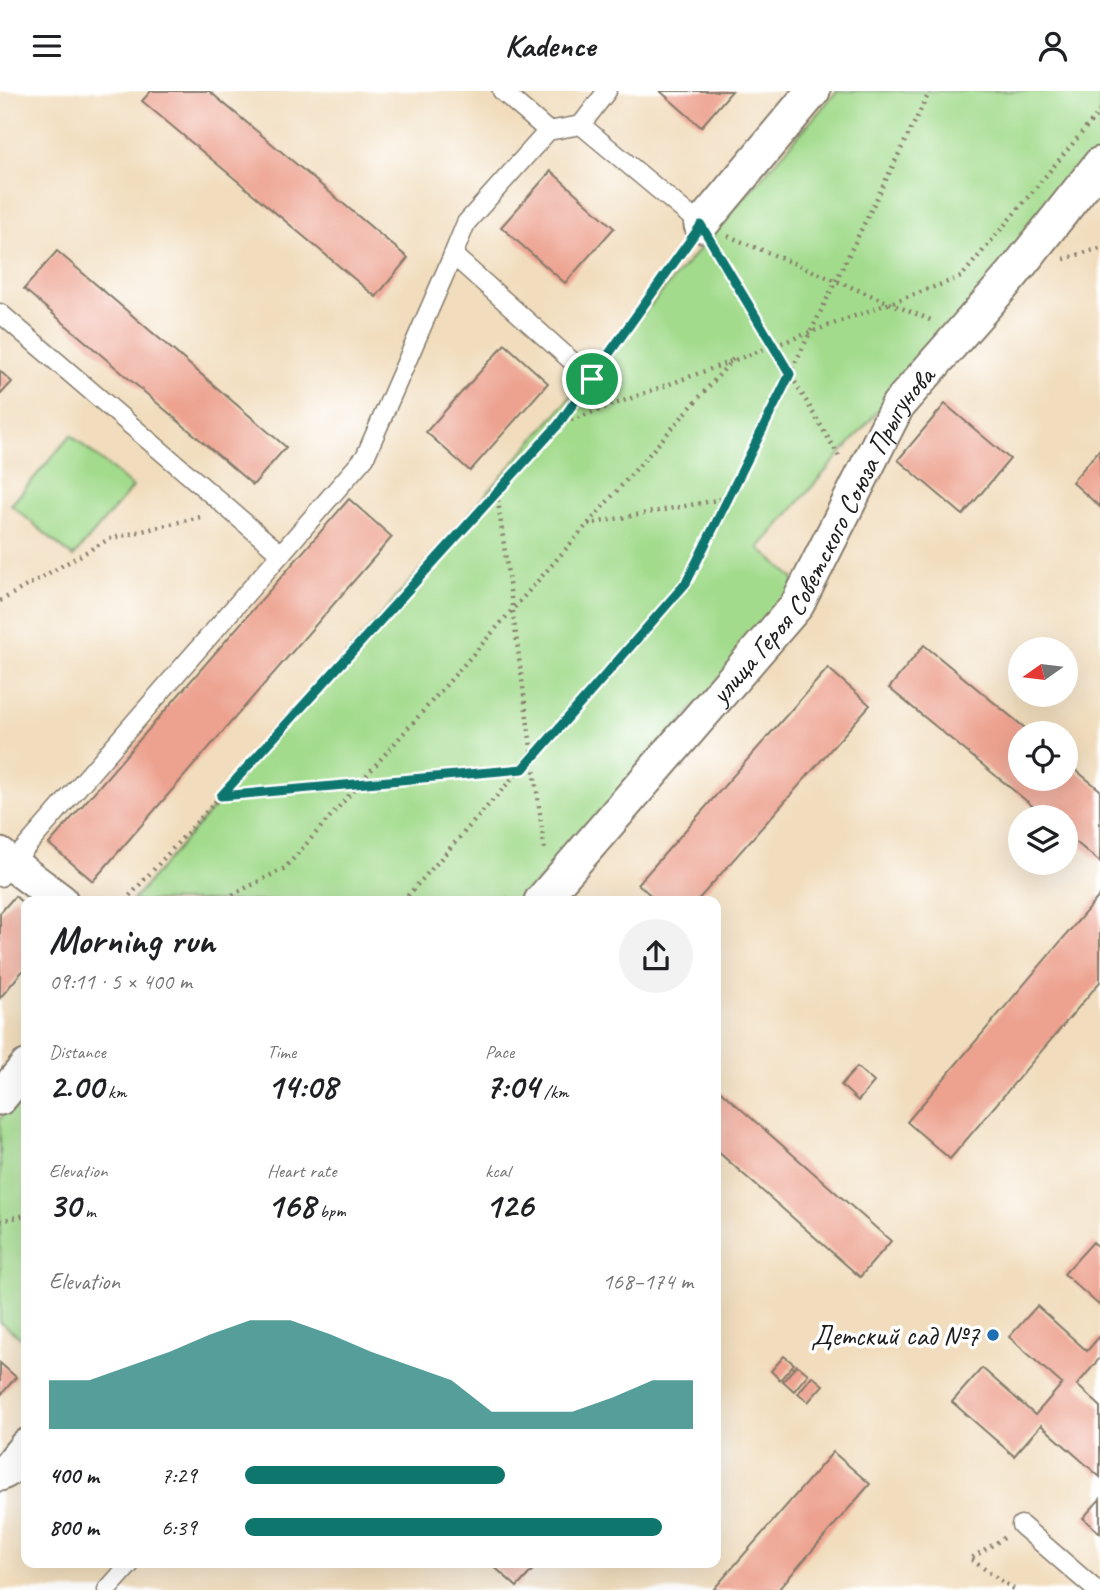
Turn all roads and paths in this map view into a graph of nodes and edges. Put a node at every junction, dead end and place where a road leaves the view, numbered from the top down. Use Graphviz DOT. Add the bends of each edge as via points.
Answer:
graph roads {
  1 [pos="502,91"];
  2 [pos="607,91"];
  3 [pos="813,91"];
  4 [pos="930,91"];
  5 [pos="1100,111"];
  6 [pos="581,125"];
  7 [pos="548,131"];
  8 [pos="1100,165"];
  9 [pos="701,225"];
  10 [pos="453,255"];
  11 [pos="836,281"];
  12 [pos="889,303"];
  13 [pos="0,313"];
  14 [pos="811,331"];
  15 [pos="961,333"];
  16 [pos="773,345"];
  17 [pos="733,359"];
  18 [pos="790,374"];
  19 [pos="592,379"];
  20 [pos="558,425"];
  21 [pos="857,486"];
  22 [pos="497,492"];
  23 [pos="728,498"];
  24 [pos="229,510"];
  25 [pos="587,524"];
  26 [pos="281,554"];
  27 [pos="0,601"];
  28 [pos="512,609"];
  29 [pos="533,757"];
  30 [pos="523,769"];
  31 [pos="358,784"];
  32 [pos="221,796"];
  33 [pos="4,865"];
  34 [pos="53,896"];
  35 [pos="130,896"];
  36 [pos="230,896"];
  37 [pos="408,896"];
  38 [pos="546,896"];
  39 [pos="21,1073"];
  40 [pos="0,1097"];
  41 [pos="21,1216"];
  42 [pos="0,1221"];
  43 [pos="21,1452"];
  44 [pos="0,1474"];
  45 [pos="1021,1525"];
  46 [pos="127,1568"];
  47 [pos="107,1590"];
  48 [pos="1015,1590"];
  49 [pos="1096,1590"];
  1 -- 7 [label="lane"];
  2 -- 6 [label="lane"];
  3 -- 9 [label="street"];
  4 -- 11 [label="path"];
  5 -- 12 [label="path" via="961,277"];
  6 -- 7 [label="lane"];
  6 -- 9 [label="lane"];
  7 -- 10 [label="lane" via="467,223"];
  8 -- 15 [label="street, улица Героя Советского Союза Прыгунова"];
  9 -- 11 [label="path"];
  9 -- 16 [label="path"];
  9 -- 19 [label="path"];
  10 -- 19 [label="lane"];
  10 -- 26 [label="lane" via="365,457"];
  11 -- 12 [label="path"];
  11 -- 14 [label="path"];
  12 -- 14 [label="path"];
  12 -- 15 [label="path"];
  13 -- 24 [label="lane"];
  14 -- 16 [label="path"];
  14 -- 18 [label="path"];
  15 -- 21 [label="street, улица Героя Советского Союза Прыгунова" via="898,405"];
  16 -- 17 [label="path"];
  16 -- 18 [label="path"];
  17 -- 20 [label="path"];
  17 -- 25 [label="path"];
  18 -- 21 [label="path"];
  18 -- 23 [label="path"];
  19 -- 20 [label="path"];
  20 -- 22 [label="path"];
  21 -- 38 [label="street, улица Героя Советского Союза Прыгунова" via="797,605"];
  22 -- 28 [label="path"];
  22 -- 32 [label="path"];
  23 -- 25 [label="path"];
  23 -- 29 [label="path" via="686,583"];
  24 -- 26 [label="lane"];
  24 -- 27 [label="path" via="109,539"];
  25 -- 28 [label="path"];
  26 -- 33 [label="lane"];
  28 -- 29 [label="path"];
  28 -- 31 [label="path"];
  29 -- 30 [label="path"];
  29 -- 38 [label="path"];
  30 -- 31 [label="path"];
  30 -- 37 [label="path"];
  31 -- 32 [label="path"];
  31 -- 36 [label="path" via="285,868"];
  32 -- 35 [label="path"];
  33 -- 34 [label="street"];
  39 -- 40 [label="street"];
  41 -- 42 [label="path"];
  43 -- 44 [label="street"];
  45 -- 48 [label="path" via="970,1559"];
  45 -- 49 [label="lane"];
  46 -- 47 [label="lane"];
}
